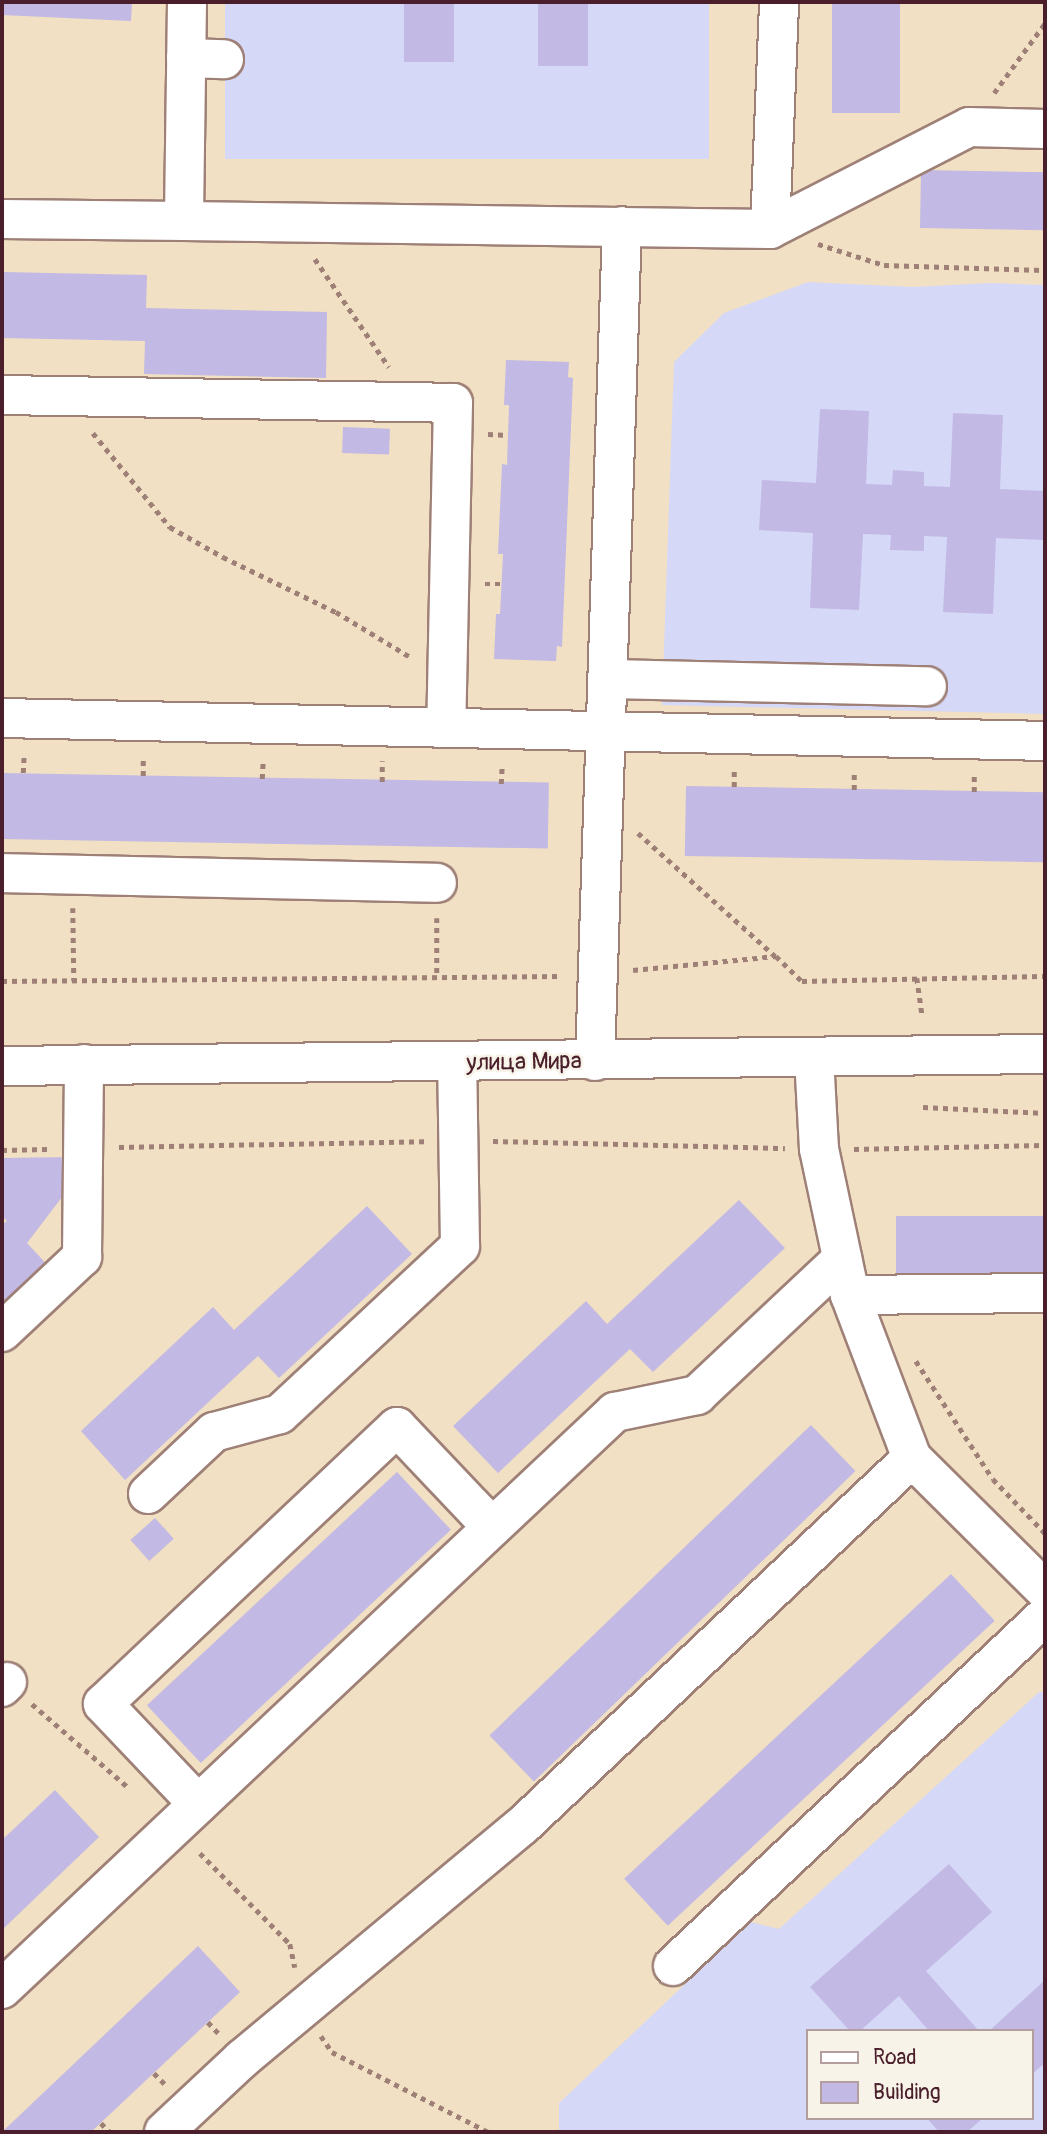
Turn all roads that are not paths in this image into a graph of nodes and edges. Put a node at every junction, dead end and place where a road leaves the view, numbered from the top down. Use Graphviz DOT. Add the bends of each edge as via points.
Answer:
graph roads {
  1 [pos="187,2"];
  2 [pos="779,2"];
  3 [pos="186,58"];
  4 [pos="224,59"];
  5 [pos="1045,129"];
  6 [pos="2,219"];
  7 [pos="184,221"];
  8 [pos="622,226"];
  9 [pos="770,229"];
  10 [pos="2,395"];
  11 [pos="608,679"];
  12 [pos="927,686"];
  13 [pos="447,713"];
  14 [pos="2,718"];
  15 [pos="607,731"];
  16 [pos="1045,741"];
  17 [pos="2,873"];
  18 [pos="437,883"];
  19 [pos="1045,1054"];
  20 [pos="814,1057"];
  21 [pos="595,1061"];
  22 [pos="457,1063"];
  23 [pos="84,1064"];
  24 [pos="2,1066"];
  25 [pos="846,1277"];
  26 [pos="1045,1293"];
  27 [pos="2,1332"];
  28 [pos="912,1458"];
  29 [pos="148,1494"];
  30 [pos="492,1527"];
  31 [pos="1045,1590"];
  32 [pos="1045,1616"];
  33 [pos="186,1815"];
  34 [pos="673,1966"];
  35 [pos="2,1989"];
  36 [pos="164,2132"];
  1 -- 3 [label="main road"];
  2 -- 9 [label="main road"];
  3 -- 4 [label="main road"];
  3 -- 7 [label="main road"];
  5 -- 9 [label="main road" via="969,127"];
  6 -- 7 [label="main road"];
  7 -- 8 [label="main road"];
  8 -- 9 [label="main road"];
  8 -- 11 [label="main road"];
  10 -- 13 [label="main road" via="453,403"];
  11 -- 12 [label="main road"];
  11 -- 15 [label="main road"];
  13 -- 14 [label="main road"];
  13 -- 15 [label="main road"];
  15 -- 16 [label="main road"];
  15 -- 21 [label="main road"];
  17 -- 18 [label="main road"];
  19 -- 20 [label="main road, улица Мира"];
  20 -- 21 [label="main road, улица Мира"];
  20 -- 25 [label="main road" via="819,1149"];
  21 -- 22 [label="main road, улица Мира"];
  22 -- 23 [label="main road, улица Мира"];
  22 -- 29 [label="main road" via="460,1246 280,1414 215,1432"];
  23 -- 24 [label="main road, улица Мира"];
  23 -- 27 [label="main road" via="82,1257"];
  25 -- 26 [label="main road"];
  25 -- 28 [label="main road"];
  25 -- 30 [label="main road" via="697,1395 615,1412"];
  28 -- 31 [label="main road"];
  28 -- 36 [label="main road" via="522,1826 242,2059"];
  30 -- 33 [label="main road"];
  30 -- 33 [label="main road" via="397,1427 103,1704"];
  32 -- 34 [label="main road"];
  33 -- 35 [label="main road"];
}
